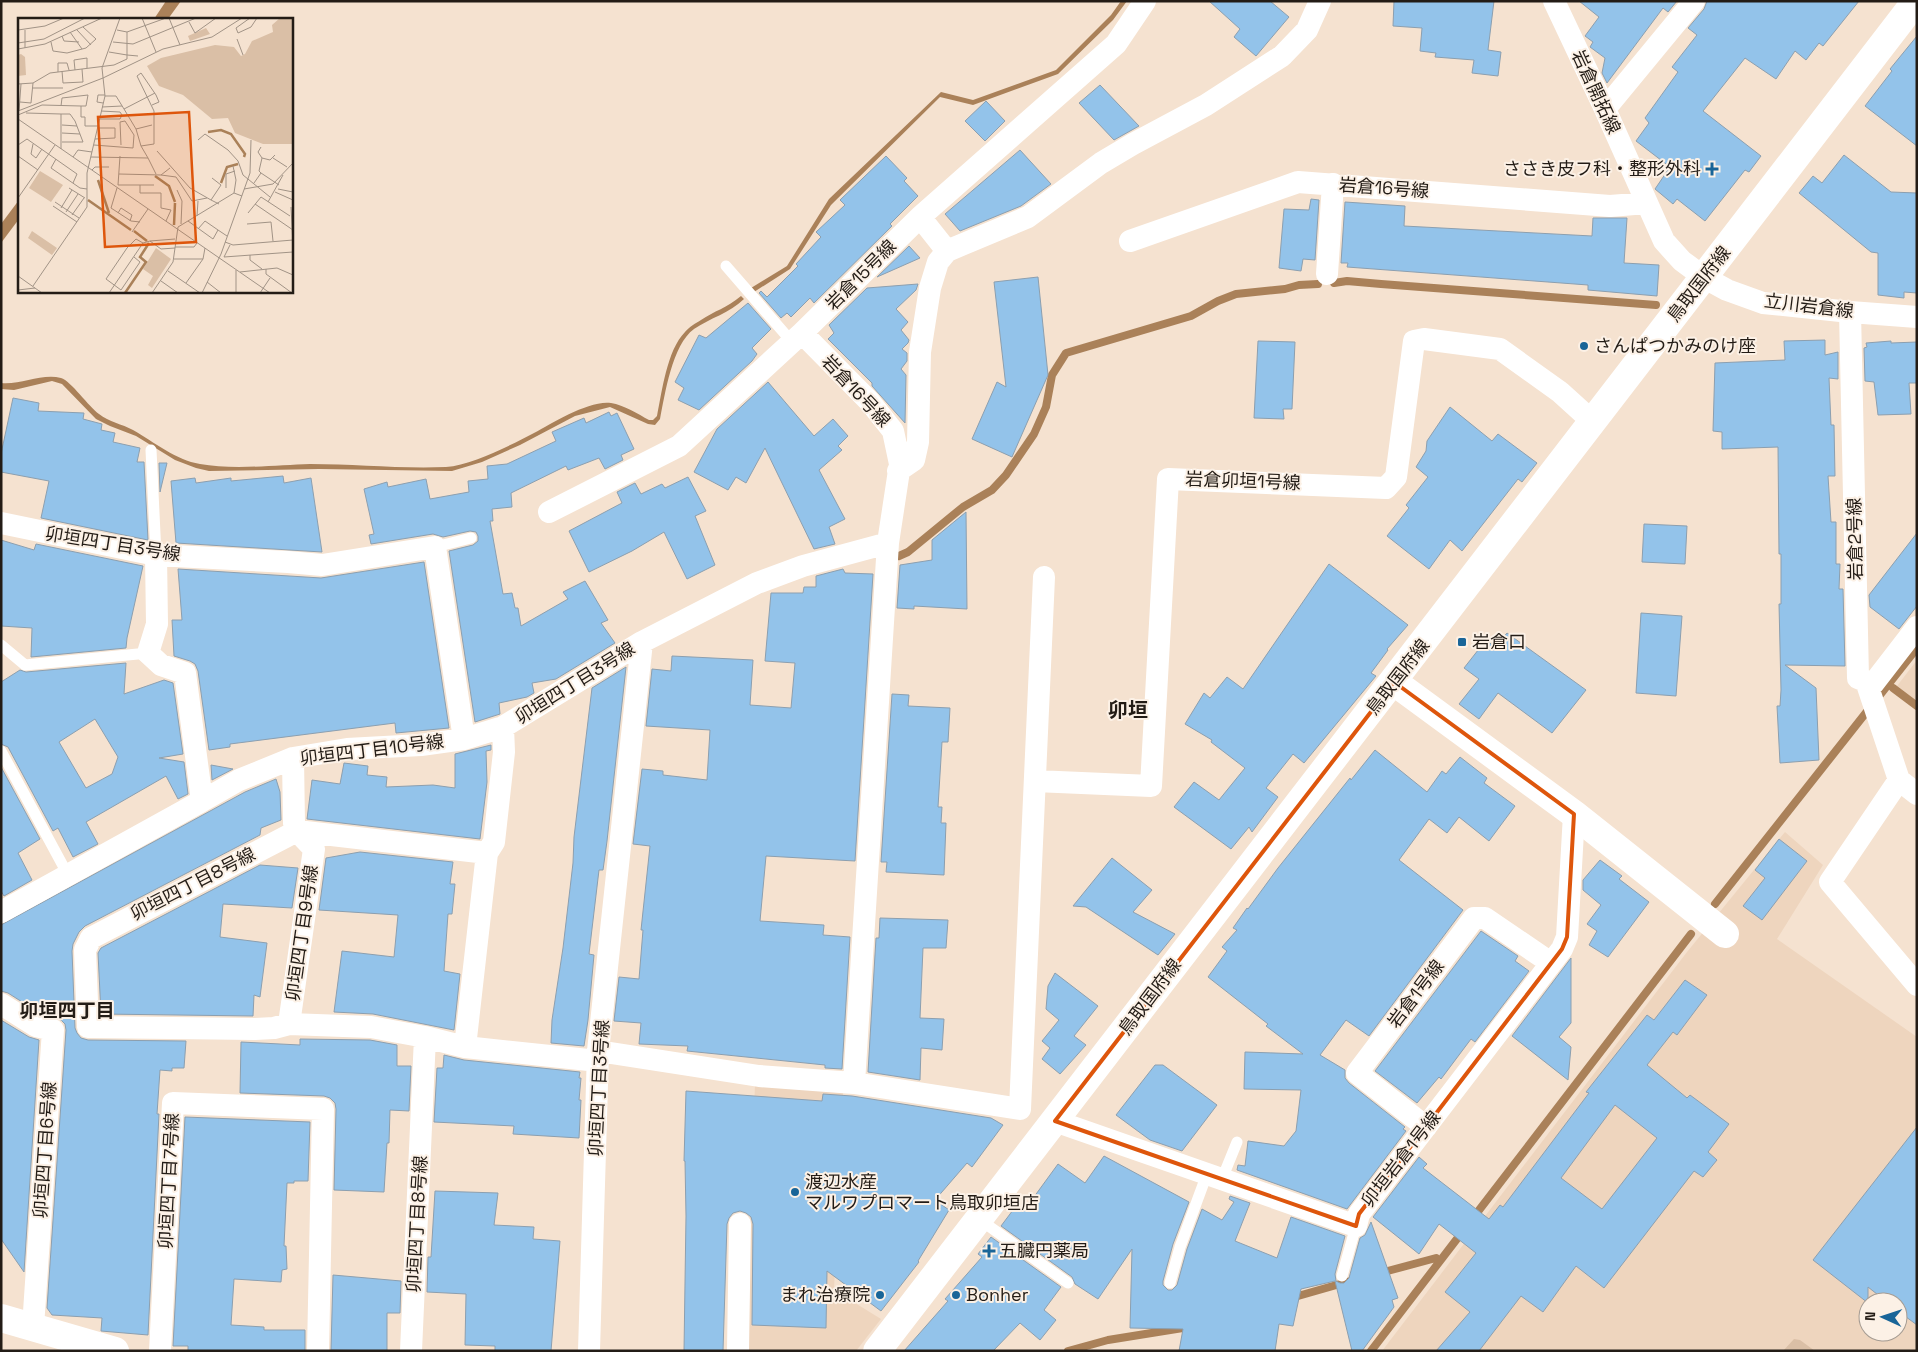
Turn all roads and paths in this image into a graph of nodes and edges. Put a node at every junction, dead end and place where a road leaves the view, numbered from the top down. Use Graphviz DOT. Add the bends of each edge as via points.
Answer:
graph roads {
  1 [pos="1145,1"];
  2 [pos="1320,1"];
  3 [pos="1554,1"];
  4 [pos="1694,1"];
  5 [pos="1916,1"];
  6 [pos="1605,109"];
  7 [pos="1333,184"];
  8 [pos="1647,203"];
  9 [pos="920,217"];
  10 [pos="1130,241"];
  11 [pos="947,250"];
  12 [pos="726,266"];
  13 [pos="1327,274"];
  14 [pos="1705,278"];
  15 [pos="1850,312"];
  16 [pos="1917,317"];
  17 [pos="797,338"];
  18 [pos="1592,421"];
  19 [pos="151,450"];
  20 [pos="898,471"];
  21 [pos="549,512"];
  22 [pos="1,523"];
  23 [pos="472,538"];
  24 [pos="888,543"];
  25 [pos="435,547"];
  26 [pos="156,554"];
  27 [pos="1044,578"];
  28 [pos="1917,628"];
  29 [pos="642,642"];
  30 [pos="1,645"];
  31 [pos="148,653"];
  32 [pos="1866,681"];
  33 [pos="1394,682"];
  34 [pos="503,727"];
  35 [pos="464,739"];
  36 [pos="1,752"];
  37 [pos="294,758"];
  38 [pos="1899,780"];
  39 [pos="1035,781"];
  40 [pos="1917,794"];
  41 [pos="202,801"];
  42 [pos="1574,814"];
  43 [pos="297,831"];
  44 [pos="486,853"];
  45 [pos="68,875"];
  46 [pos="1,912"];
  47 [pos="1725,934"];
  48 [pos="1551,964"];
  49 [pos="1917,985"];
  50 [pos="1,1004"];
  51 [pos="289,1024"];
  52 [pos="88,1027"];
  53 [pos="53,1030"];
  54 [pos="426,1037"];
  55 [pos="465,1048"];
  56 [pos="598,1056"];
  57 [pos="854,1083"];
  58 [pos="1055,1121"];
  59 [pos="1426,1127"];
  60 [pos="1237,1142"];
  61 [pos="1214,1177"];
  62 [pos="979,1219"];
  63 [pos="740,1224"];
  64 [pos="1356,1226"];
  65 [pos="1342,1276"];
  66 [pos="1068,1283"];
  67 [pos="1170,1283"];
  68 [pos="1,1318"];
  69 [pos="33,1328"];
  70 [pos="115,1351"];
  71 [pos="160,1351"];
  72 [pos="318,1351"];
  73 [pos="411,1351"];
  74 [pos="589,1351"];
  75 [pos="738,1351"];
  76 [pos="877,1351"];
  1 -- 9 [label="street, 岩倉15号線" via="1116,44"];
  2 -- 11 [label="street" via="1307,30 1282,56 1206,105 1101,163 1028,217"];
  3 -- 6 [label="street, 岩倉開拓線"];
  4 -- 6 [label="street"];
  5 -- 14 [label="main road, 鳥取国府線"];
  6 -- 8 [label="street, 岩倉開拓線"];
  7 -- 8 [label="street, 岩倉16号線" via="1610,206"];
  7 -- 10 [label="street, 岩倉16号線" via="1298,182"];
  7 -- 13 [label="street"];
  8 -- 14 [label="street, 岩倉開拓線" via="1664,241 1682,261"];
  9 -- 11 [label="street"];
  9 -- 17 [label="street, 岩倉15号線"];
  11 -- 20 [label="street" via="938,262 930,288 921,343 918,442 914,460"];
  12 -- 17 [label="lane"];
  14 -- 15 [label="street, 立川岩倉線" via="1727,290 1764,302"];
  14 -- 18 [label="main road, 鳥取国府線"];
  15 -- 16 [label="street, 立川岩倉線"];
  15 -- 32 [label="street, 岩倉2号線" via="1858,678"];
  17 -- 20 [label="street, 岩倉16号線" via="870,402 893,432 900,464"];
  17 -- 21 [label="street, 岩倉15号線" via="679,446"];
  18 -- 33 [label="main road, 鳥取国府線"];
  18 -- 39 [label="street, 岩倉卯垣1号線" via="1560,392 1500,349 1424,339 1414,341 1396,477 1386,488 1168,479 1151,786"];
  19 -- 26 [label="lane"];
  20 -- 24 [label="street, 岩倉16号線"];
  22 -- 26 [label="street, 卯垣四丁目3号線"];
  23 -- 25 [label="lane"];
  24 -- 29 [label="street" via="803,566 756,583"];
  24 -- 57 [label="street, 岩倉16号線"];
  25 -- 26 [label="street, 卯垣四丁目3号線" via="322,565"];
  25 -- 35 [label="street"];
  26 -- 31 [label="street" via="157,624"];
  27 -- 39 [label="street"];
  28 -- 32 [label="street" via="1873,684"];
  29 -- 34 [label="street, 卯垣四丁目3号線"];
  29 -- 56 [label="street, 卯垣四丁目3号線"];
  30 -- 31 [label="lane" via="25,665"];
  31 -- 41 [label="street" via="161,665 185,673"];
  32 -- 38 [label="street"];
  33 -- 42 [label="main road"];
  33 -- 58 [label="main road, 鳥取国府線"];
  34 -- 35 [label="street, 卯垣四丁目3号線"];
  34 -- 44 [label="street" via="504,752 494,842"];
  35 -- 37 [label="street, 卯垣四丁目10号線" via="347,749"];
  36 -- 45 [label="lane"];
  37 -- 41 [label="street, 卯垣四丁目10号線" via="239,780"];
  37 -- 43 [label="street" via="294,823"];
  38 -- 40 [label="street"];
  38 -- 49 [label="street" via="1830,882"];
  39 -- 57 [label="street" via="1020,1109"];
  41 -- 45 [label="street, 卯垣四丁目10号線"];
  42 -- 47 [label="main road"];
  42 -- 48 [label="street, 卯垣岩倉1号線" via="1567,937"];
  43 -- 44 [label="street"];
  43 -- 51 [label="street, 卯垣四丁目9号線" via="314,849"];
  43 -- 52 [label="street, 卯垣四丁目8号線" via="91,938 85,950"];
  44 -- 55 [label="street"];
  45 -- 46 [label="street, 卯垣四丁目10号線"];
  48 -- 59 [label="street, 卯垣岩倉1号線"];
  48 -- 59 [label="street, 岩倉1号線" via="1485,918 1474,918 1357,1073"];
  50 -- 53 [label="street" via="36,1026"];
  51 -- 52 [label="street" via="255,1029"];
  51 -- 54 [label="street" via="371,1027"];
  52 -- 53 [label="street"];
  53 -- 69 [label="street, 卯垣四丁目6号線"];
  54 -- 55 [label="street"];
  54 -- 73 [label="street, 卯垣四丁目8号線"];
  55 -- 56 [label="street"];
  56 -- 57 [label="street" via="759,1076"];
  56 -- 74 [label="street, 卯垣四丁目3号線"];
  58 -- 61 [label="street, 卯垣岩倉1号線"];
  58 -- 62 [label="main road, 鳥取国府線"];
  59 -- 64 [label="street, 卯垣岩倉1号線" via="1359,1214"];
  60 -- 61 [label="lane"];
  61 -- 64 [label="street, 卯垣岩倉1号線"];
  61 -- 67 [label="lane" via="1180,1247"];
  62 -- 66 [label="lane"];
  62 -- 76 [label="main road, 鳥取国府線"];
  63 -- 75 [label="street"];
  64 -- 65 [label="lane"];
  68 -- 69 [label="main road"];
  69 -- 70 [label="main road"];
  71 -- 72 [label="street, 卯垣四丁目7号線" via="173,1103 323,1109"];
}
